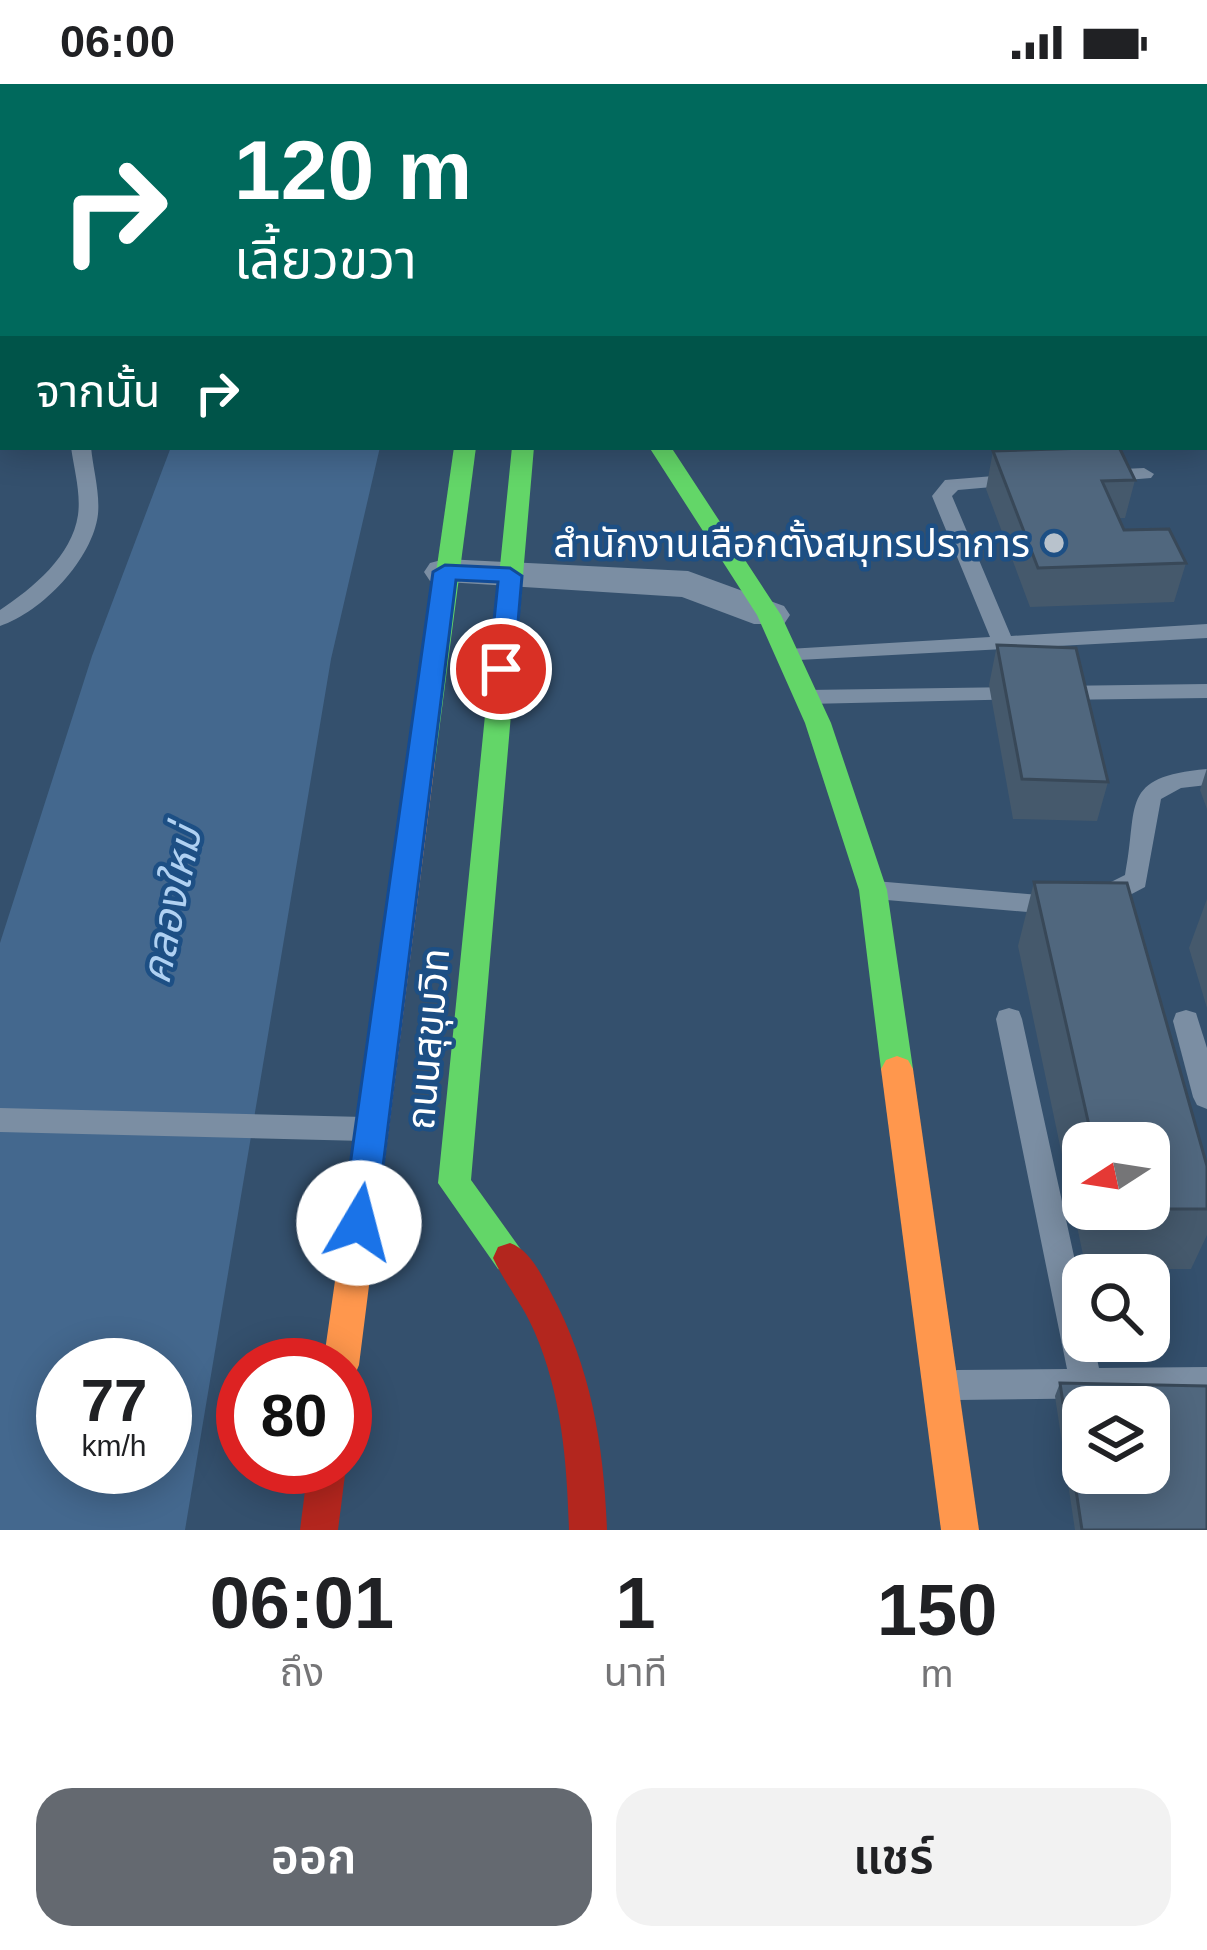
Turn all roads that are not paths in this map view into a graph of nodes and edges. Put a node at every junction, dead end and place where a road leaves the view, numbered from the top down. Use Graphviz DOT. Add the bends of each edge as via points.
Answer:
graph roads {
  1 [pos="81,450"];
  2 [pos="465,450"];
  3 [pos="523,450"];
  4 [pos="662,450"];
  5 [pos="1144,474"];
  6 [pos="1080,477"];
  7 [pos="1037,479"];
  8 [pos="445,572"];
  9 [pos="510,576"];
  10 [pos="769,615"];
  11 [pos="0,619"];
  12 [pos="1207,631"];
  13 [pos="1003,643"];
  14 [pos="788,656"];
  15 [pos="1207,691"];
  16 [pos="807,697"];
  17 [pos="1207,777"];
  18 [pos="873,890"];
  19 [pos="1009,1019"];
  20 [pos="1186,1021"];
  21 [pos="1207,1097"];
  22 [pos="1,1120"];
  23 [pos="372,1129"];
  24 [pos="345,1338"];
  25 [pos="1207,1382"];
  26 [pos="1086,1384"];
  27 [pos="942,1385"];
  28 [pos="324,1494"];
  29 [pos="319,1530"];
  30 [pos="588,1530"];
  31 [pos="960,1530"];
  1 -- 11 [label="lane" via="85,534 44,585"];
  2 -- 8 [label="main road, ถนนสุขุมวิท"];
  3 -- 9 [label="main road, ถนนสุขุมวิท"];
  4 -- 10 [label="main road"];
  5 -- 6 [label="lane"];
  7 -- 13 [label="lane" via="943,489"];
  8 -- 9 [label="street"];
  8 -- 23 [label="main road, ถนนสุขุมวิท"];
  9 -- 10 [label="street" via="688,584"];
  9 -- 30 [label="main road, ถนนสุขุมวิท" via="454,1183 534,1286 562,1344 590,1449"];
  10 -- 14 [label="main road"];
  12 -- 13 [label="lane"];
  13 -- 14 [label="lane"];
  14 -- 16 [label="main road"];
  15 -- 16 [label="lane"];
  16 -- 18 [label="main road"];
  17 -- 18 [label="lane" via="1174,778 1148,793 1136,880 1113,895 1060,906"];
  18 -- 27 [label="main road"];
  19 -- 26 [label="lane"];
  20 -- 21 [label="lane"];
  22 -- 23 [label="lane"];
  23 -- 24 [label="main road, ถนนสุขุมวิท"];
  25 -- 26 [label="lane"];
  26 -- 27 [label="lane"];
  27 -- 31 [label="main road"];
  28 -- 29 [label="main road"];
}
